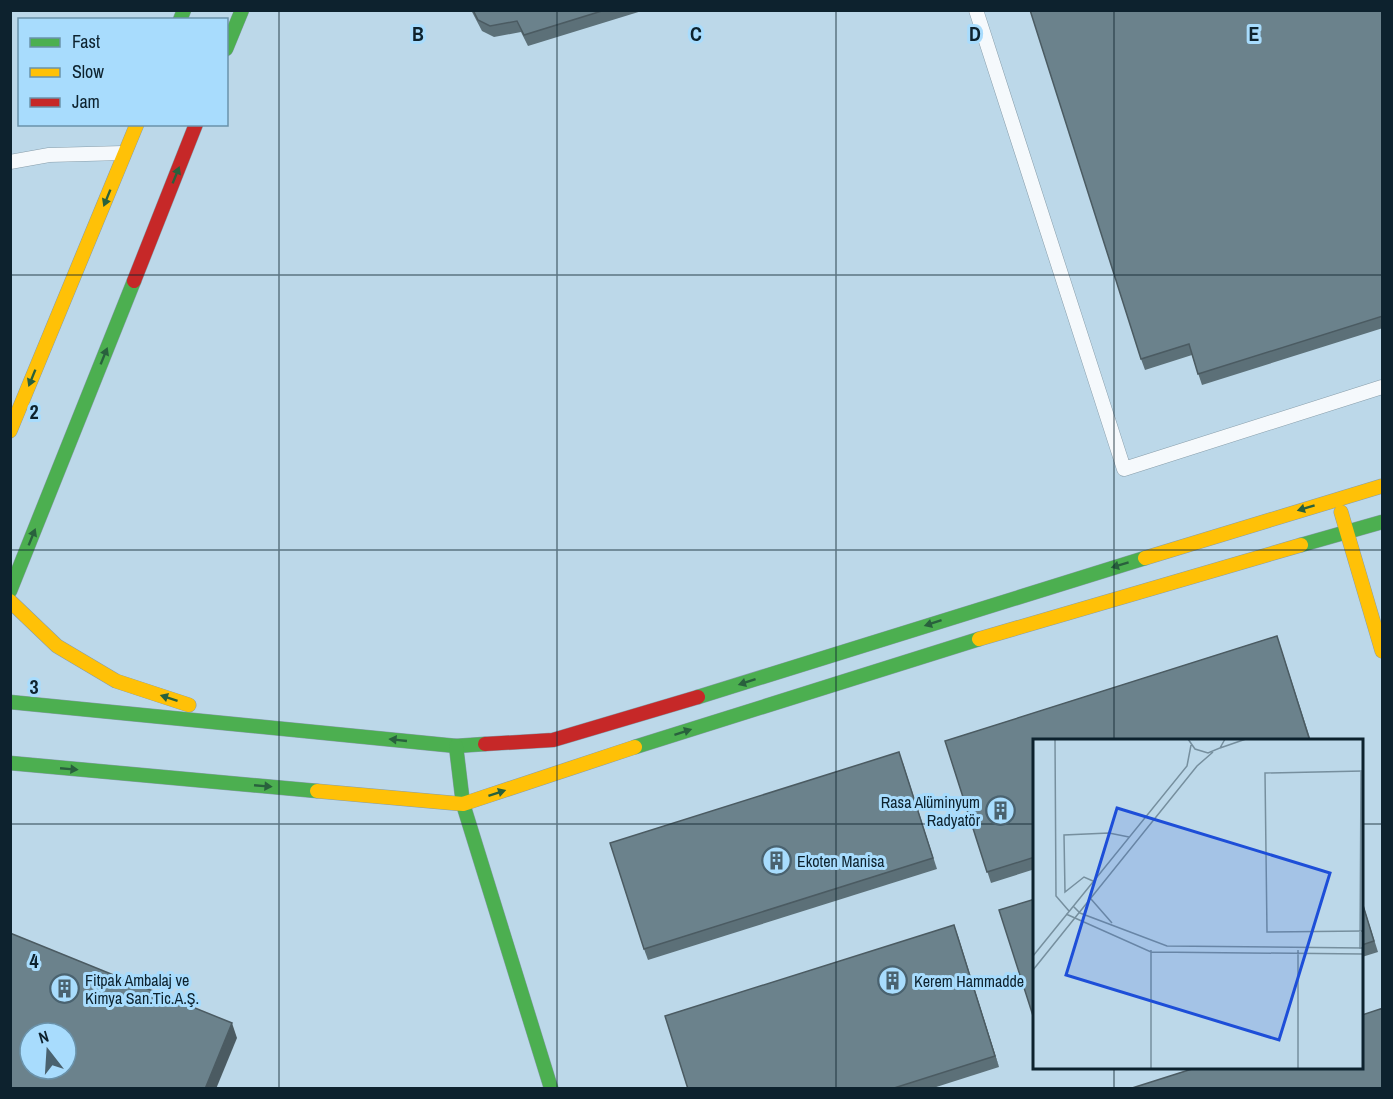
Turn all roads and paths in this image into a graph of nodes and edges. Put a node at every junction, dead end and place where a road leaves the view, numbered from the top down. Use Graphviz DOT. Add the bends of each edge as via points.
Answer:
graph roads {
  1 [pos="242,10"];
  2 [pos="976,10"];
  3 [pos="228,44"];
  4 [pos="136,126"];
  5 [pos="195,126"];
  6 [pos="125,153"];
  7 [pos="10,162"];
  8 [pos="1383,387"];
  9 [pos="10,431"];
  10 [pos="1383,486"];
  11 [pos="1336,499"];
  12 [pos="1383,522"];
  13 [pos="1347,531"];
  14 [pos="10,591"];
  15 [pos="10,601"];
  16 [pos="1383,651"];
  17 [pos="10,702"];
  18 [pos="245,723"];
  19 [pos="456,746"];
  20 [pos="10,763"];
  21 [pos="462,804"];
  22 [pos="551,1089"];
  1 -- 3 [label="street"];
  2 -- 8 [label="lane" via="1124,469"];
  4 -- 6 [label="street"];
  14 -- 5 [label="street, one-way"];
  6 -- 7 [label="lane" via="49,155"];
  6 -- 9 [label="street, one-way"];
  10 -- 11 [label="street"];
  11 -- 13 [label="street"];
  11 -- 19 [label="street, one-way" via="553,740"];
  12 -- 13 [label="street"];
  13 -- 16 [label="street"];
  21 -- 13 [label="street, one-way" via="727,717"];
  18 -- 15 [label="street, one-way" via="116,681 57,646"];
  17 -- 18 [label="street"];
  19 -- 18 [label="street, one-way"];
  19 -- 21 [label="street"];
  20 -- 21 [label="street, one-way"];
  21 -- 22 [label="street"];
}
